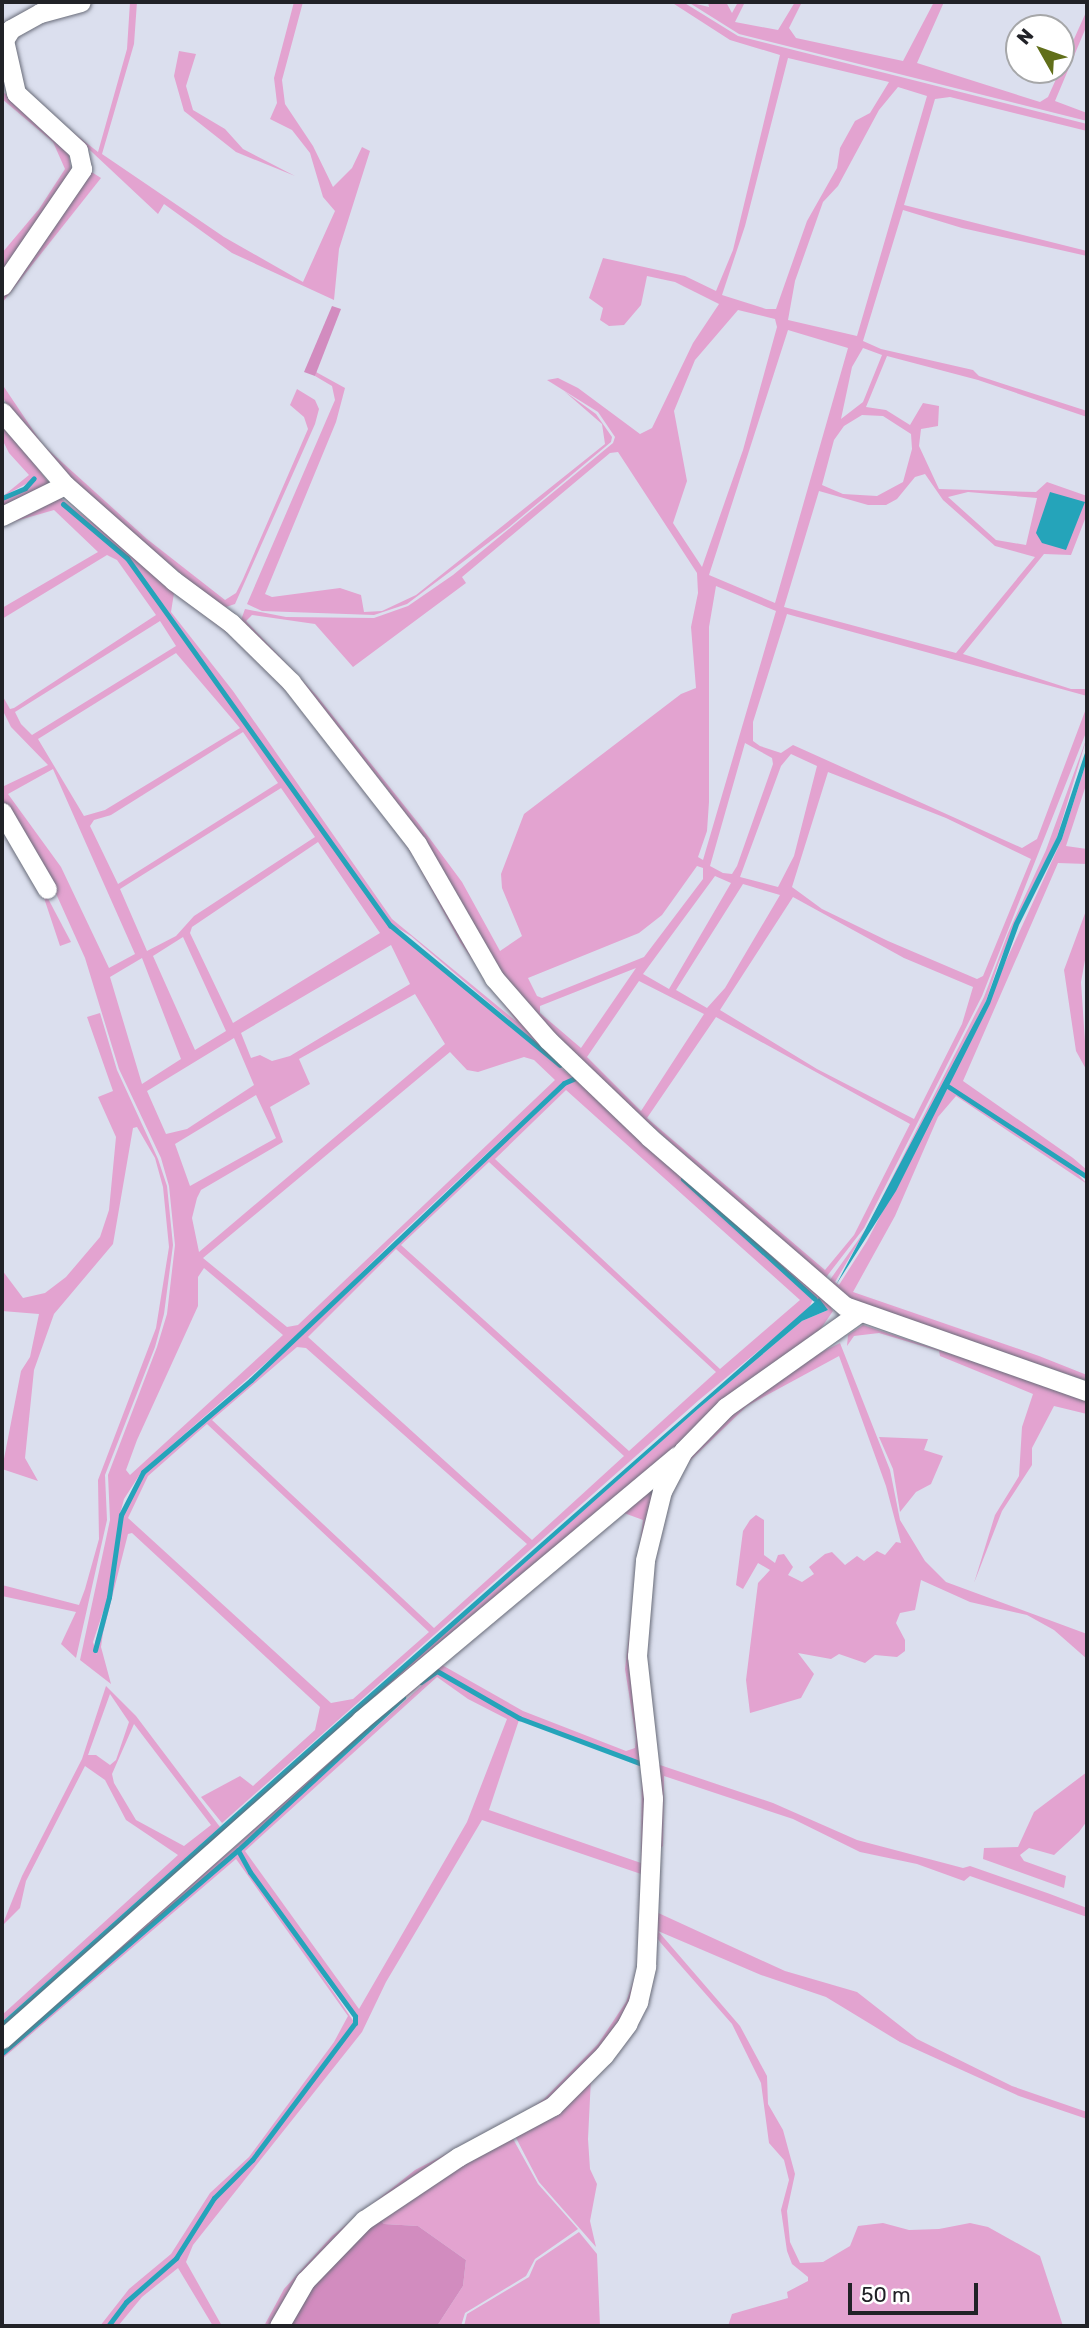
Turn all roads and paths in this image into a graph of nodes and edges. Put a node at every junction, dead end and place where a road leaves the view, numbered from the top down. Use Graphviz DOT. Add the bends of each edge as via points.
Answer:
graph roads {
  1 [pos="81,2"];
  2 [pos="2,286"];
  3 [pos="2,412"];
  4 [pos="65,485"];
  5 [pos="2,516"];
  6 [pos="2,812"];
  7 [pos="47,889"];
  8 [pos="859,1313"];
  9 [pos="1087,1391"];
  10 [pos="683,1451"];
  11 [pos="2,2039"];
  12 [pos="279,2326"];
  1 -- 2 [label="street" via="40,13 11,29 4,40 16,93 31,112 78,150 82,169"];
  3 -- 4 [label="street" via="18,436"];
  4 -- 5 [label="street"];
  4 -- 8 [label="street" via="174,581 231,623 291,682 385,798 432,867 494,978 548,1040 749,1227 814,1283"];
  6 -- 7 [label="street"];
  8 -- 9 [label="street"];
  8 -- 10 [label="street" via="738,1397"];
  10 -- 11 [label="street" via="361,1720"];
  10 -- 12 [label="street" via="655,1515 638,1634 637,1678 653,1798 646,1966 638,2002 604,2055 553,2106 458,2157 364,2220 304,2281"];
}
